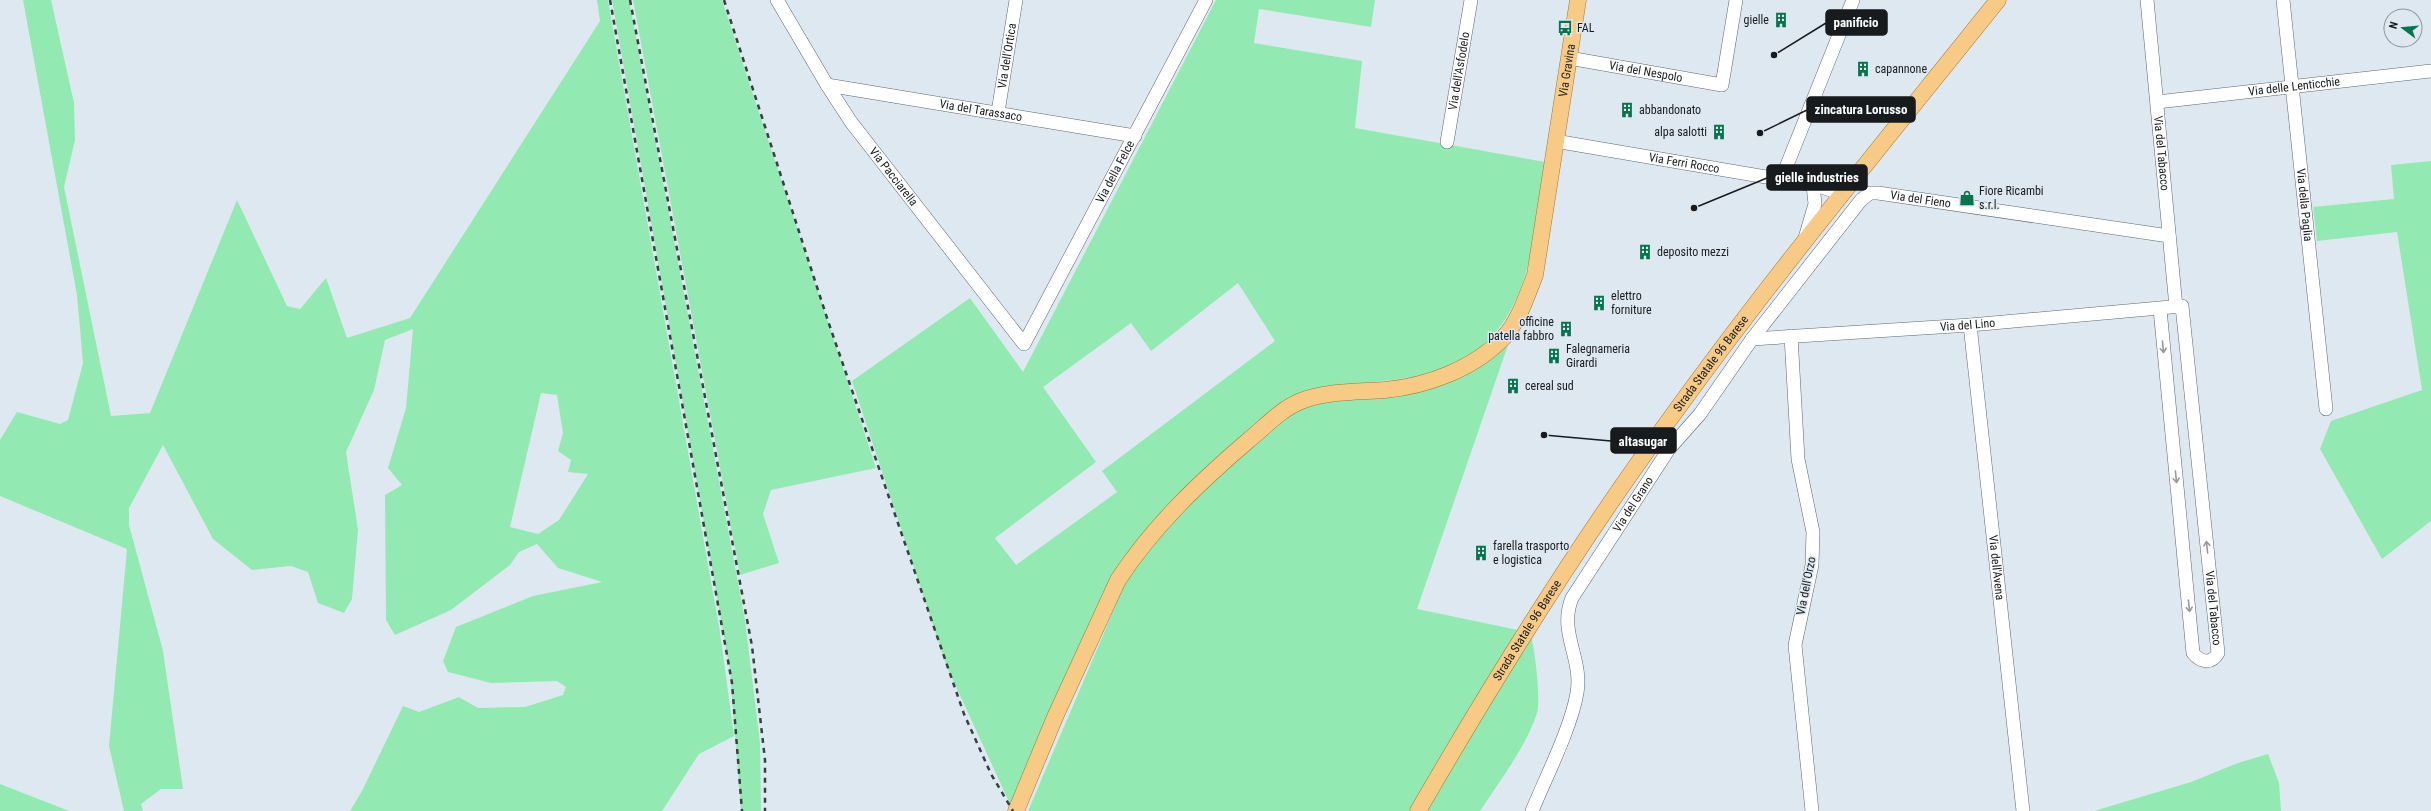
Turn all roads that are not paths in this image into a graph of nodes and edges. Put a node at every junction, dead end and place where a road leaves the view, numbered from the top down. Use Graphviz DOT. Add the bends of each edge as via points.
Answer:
graph roads {
  1 [pos="777,0"];
  2 [pos="1016,0"];
  3 [pos="1206,0"];
  4 [pos="1471,0"];
  5 [pos="1578,0"];
  6 [pos="1736,0"];
  7 [pos="1853,0"];
  8 [pos="1998,0"];
  9 [pos="2147,0"];
  10 [pos="2283,0"];
  11 [pos="1569,58"];
  12 [pos="2431,71"];
  13 [pos="827,84"];
  14 [pos="2293,88"];
  15 [pos="2157,102"];
  16 [pos="998,112"];
  17 [pos="1135,136"];
  18 [pos="1555,141"];
  19 [pos="1447,142"];
  20 [pos="1781,180"];
  21 [pos="1814,190"];
  22 [pos="1837,200"];
  23 [pos="1819,222"];
  24 [pos="1831,235"];
  25 [pos="2169,236"];
  26 [pos="1805,240"];
  27 [pos="2179,306"];
  28 [pos="2160,308"];
  29 [pos="1970,325"];
  30 [pos="1791,336"];
  31 [pos="1752,338"];
  32 [pos="1024,344"];
  33 [pos="2326,409"];
  34 [pos="1018,807"];
  35 [pos="1418,811"];
  36 [pos="1532,811"];
  37 [pos="1812,811"];
  38 [pos="2023,811"];
  1 -- 13 [label="street, Via Pacciarella"];
  2 -- 16 [label="street, Via dell'Ortica"];
  3 -- 17 [label="street, Via della Felce"];
  4 -- 19 [label="street, Via dell'Asfodelo"];
  5 -- 11 [label="main road, Via Gravina"];
  6 -- 11 [label="street, Via del Nespolo" via="1722,84"];
  7 -- 20 [label="street"];
  8 -- 22 [label="main road, Strada Statale 96 Barese"];
  9 -- 15 [label="street, Via del Tabacco"];
  10 -- 14 [label="street, Via della Paglia"];
  11 -- 18 [label="main road, Via Gravina"];
  12 -- 14 [label="street, Via delle Lenticchie"];
  13 -- 16 [label="street, Via del Tarassaco"];
  13 -- 32 [label="street, Via Pacciarella" via="851,122"];
  14 -- 15 [label="street, Via delle Lenticchie"];
  14 -- 33 [label="street, Via della Paglia"];
  15 -- 25 [label="street, Via del Tabacco"];
  16 -- 17 [label="street, Via del Tarassaco"];
  17 -- 32 [label="street, Via della Felce"];
  18 -- 20 [label="street, Via Ferri Rocco"];
  18 -- 34 [label="main road, Via Gravina" via="1535,275 1522,306 1504,336 1471,362 1437,379 1394,389 1330,395 1301,401 1280,413 1177,504 1118,580"];
  20 -- 21 [label="street, Via Ferri Rocco"];
  21 -- 22 [label="street, Via Ferri Rocco"];
  21 -- 26 [label="street"];
  22 -- 23 [label="main road, Strada Statale 96 Barese"];
  23 -- 24 [label="street"];
  23 -- 26 [label="main road, Strada Statale 96 Barese"];
  24 -- 25 [label="street, Via del Fieno" via="1861,200 1870,194 1878,193"];
  24 -- 31 [label="street, Via del Grano"];
  25 -- 27 [label="street, Via del Tabacco"];
  26 -- 35 [label="main road, Strada Statale 96 Barese" via="1666,424 1554,586 1487,692"];
  27 -- 28 [label="street, Via del Lino"];
  28 -- 27 [label="street, Via del Tabacco, one-way" via="2193,654 2203,661 2210,661 2218,653"];
  28 -- 29 [label="street, Via del Lino"];
  29 -- 30 [label="street, Via del Lino"];
  29 -- 38 [label="street, Via dell'Avena"];
  30 -- 31 [label="street, Via del Lino"];
  30 -- 37 [label="street, Via dell'Orzo" via="1798,455 1813,532 1812,565 1795,645"];
  31 -- 36 [label="street, Via del Grano" via="1700,414 1669,448 1572,598 1566,618 1567,631 1577,664 1577,693 1572,714"];
}
